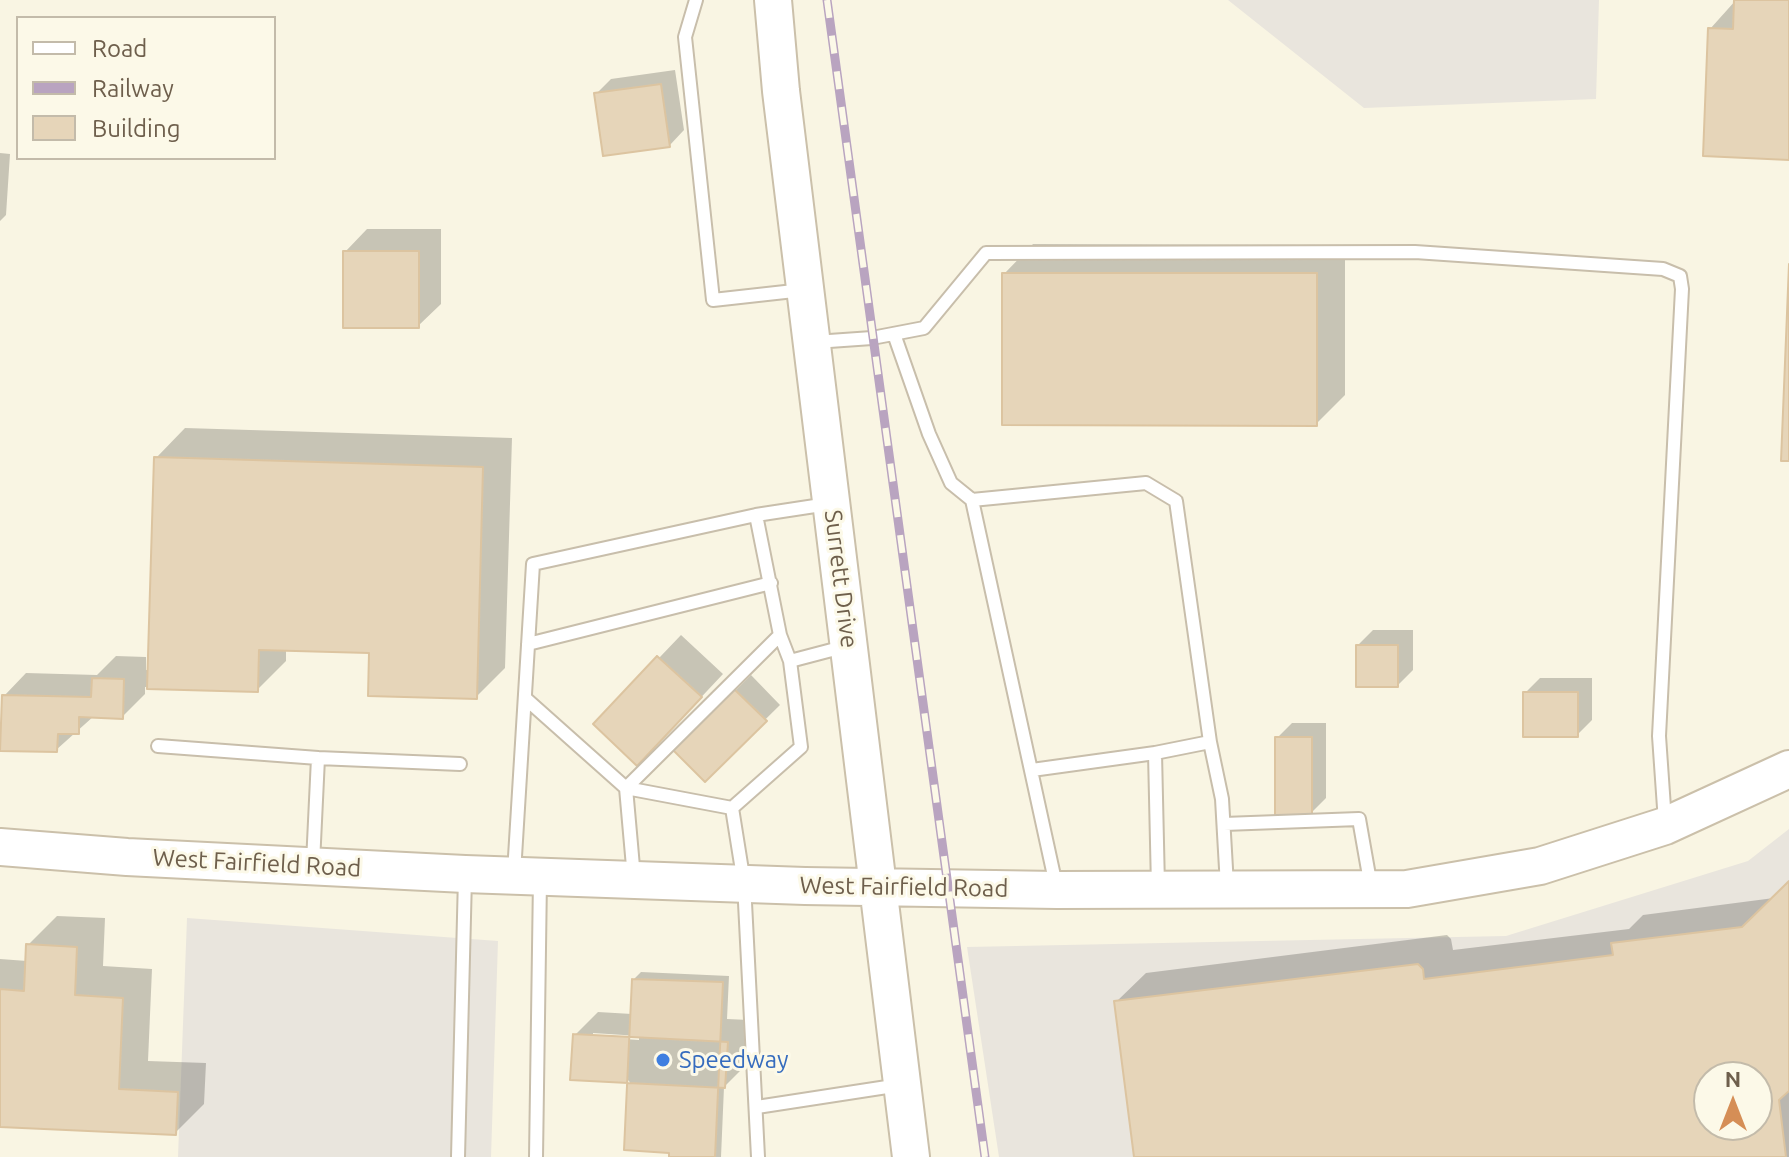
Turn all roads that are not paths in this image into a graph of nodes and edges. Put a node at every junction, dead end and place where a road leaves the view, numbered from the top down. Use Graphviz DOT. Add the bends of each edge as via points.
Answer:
graph roads {
  1 [pos="696,0"];
  2 [pos="773,0"];
  3 [pos="806,290"];
  4 [pos="894,334"];
  5 [pos="812,342"];
  6 [pos="972,500"];
  7 [pos="832,503"];
  8 [pos="756,515"];
  9 [pos="771,583"];
  10 [pos="780,635"];
  11 [pos="528,644"];
  12 [pos="849,646"];
  13 [pos="790,661"];
  14 [pos="525,698"];
  15 [pos="1210,742"];
  16 [pos="158,746"];
  17 [pos="1155,753"];
  18 [pos="318,758"];
  19 [pos="460,764"];
  20 [pos="1789,769"];
  21 [pos="1032,770"];
  22 [pos="626,788"];
  23 [pos="732,808"];
  24 [pos="1224,824"];
  25 [pos="1665,826"];
  26 [pos="0,847"];
  27 [pos="313,866"];
  28 [pos="465,874"];
  29 [pos="527,875"];
  30 [pos="634,879"];
  31 [pos="744,883"];
  32 [pos="877,886"];
  33 [pos="1372,889"];
  34 [pos="1057,890"];
  35 [pos="1158,890"];
  36 [pos="1227,890"];
  37 [pos="901,1085"];
  38 [pos="757,1107"];
  39 [pos="458,1157"];
  40 [pos="536,1157"];
  41 [pos="758,1157"];
  42 [pos="911,1157"];
  1 -- 3 [label="lane" via="685,37 713,300"];
  2 -- 3 [label="main road, Surrett Drive"];
  3 -- 5 [label="main road, Surrett Drive"];
  4 -- 5 [label="lane"];
  4 -- 6 [label="lane" via="951,483"];
  4 -- 25 [label="lane" via="924,328 986,253 1415,252 1663,269 1680,276 1659,736"];
  5 -- 7 [label="main road, Surrett Drive"];
  6 -- 15 [label="lane" via="1146,483 1176,501"];
  6 -- 21 [label="lane"];
  7 -- 8 [label="lane"];
  7 -- 12 [label="main road, Surrett Drive"];
  8 -- 9 [label="lane"];
  8 -- 11 [label="lane" via="533,564"];
  9 -- 10 [label="lane"];
  9 -- 11 [label="lane"];
  10 -- 13 [label="lane"];
  10 -- 22 [label="lane"];
  11 -- 14 [label="lane"];
  12 -- 13 [label="lane"];
  12 -- 32 [label="main road, Surrett Drive"];
  13 -- 23 [label="lane" via="801,747"];
  14 -- 22 [label="lane"];
  14 -- 29 [label="lane"];
  15 -- 17 [label="lane"];
  15 -- 24 [label="lane"];
  16 -- 18 [label="lane"];
  17 -- 21 [label="lane"];
  17 -- 35 [label="lane"];
  18 -- 19 [label="lane"];
  18 -- 27 [label="lane"];
  20 -- 25 [label="main road, West Fairfield Road"];
  21 -- 34 [label="lane"];
  22 -- 23 [label="lane"];
  22 -- 30 [label="lane"];
  23 -- 31 [label="lane"];
  24 -- 33 [label="lane" via="1359,819"];
  24 -- 36 [label="lane"];
  25 -- 33 [label="main road, West Fairfield Road" via="1540,866 1407,889"];
  26 -- 27 [label="main road, West Fairfield Road"];
  27 -- 28 [label="main road, West Fairfield Road"];
  28 -- 29 [label="main road, West Fairfield Road"];
  28 -- 39 [label="lane"];
  29 -- 30 [label="main road, West Fairfield Road"];
  29 -- 40 [label="lane"];
  30 -- 31 [label="main road, West Fairfield Road"];
  31 -- 32 [label="main road, West Fairfield Road"];
  31 -- 38 [label="lane"];
  32 -- 34 [label="main road, West Fairfield Road"];
  32 -- 37 [label="main road, Surrett Drive"];
  33 -- 36 [label="main road, West Fairfield Road"];
  34 -- 35 [label="main road, West Fairfield Road"];
  35 -- 36 [label="main road, West Fairfield Road"];
  37 -- 38 [label="lane"];
  37 -- 42 [label="main road, Surrett Drive"];
  38 -- 41 [label="lane"];
}
